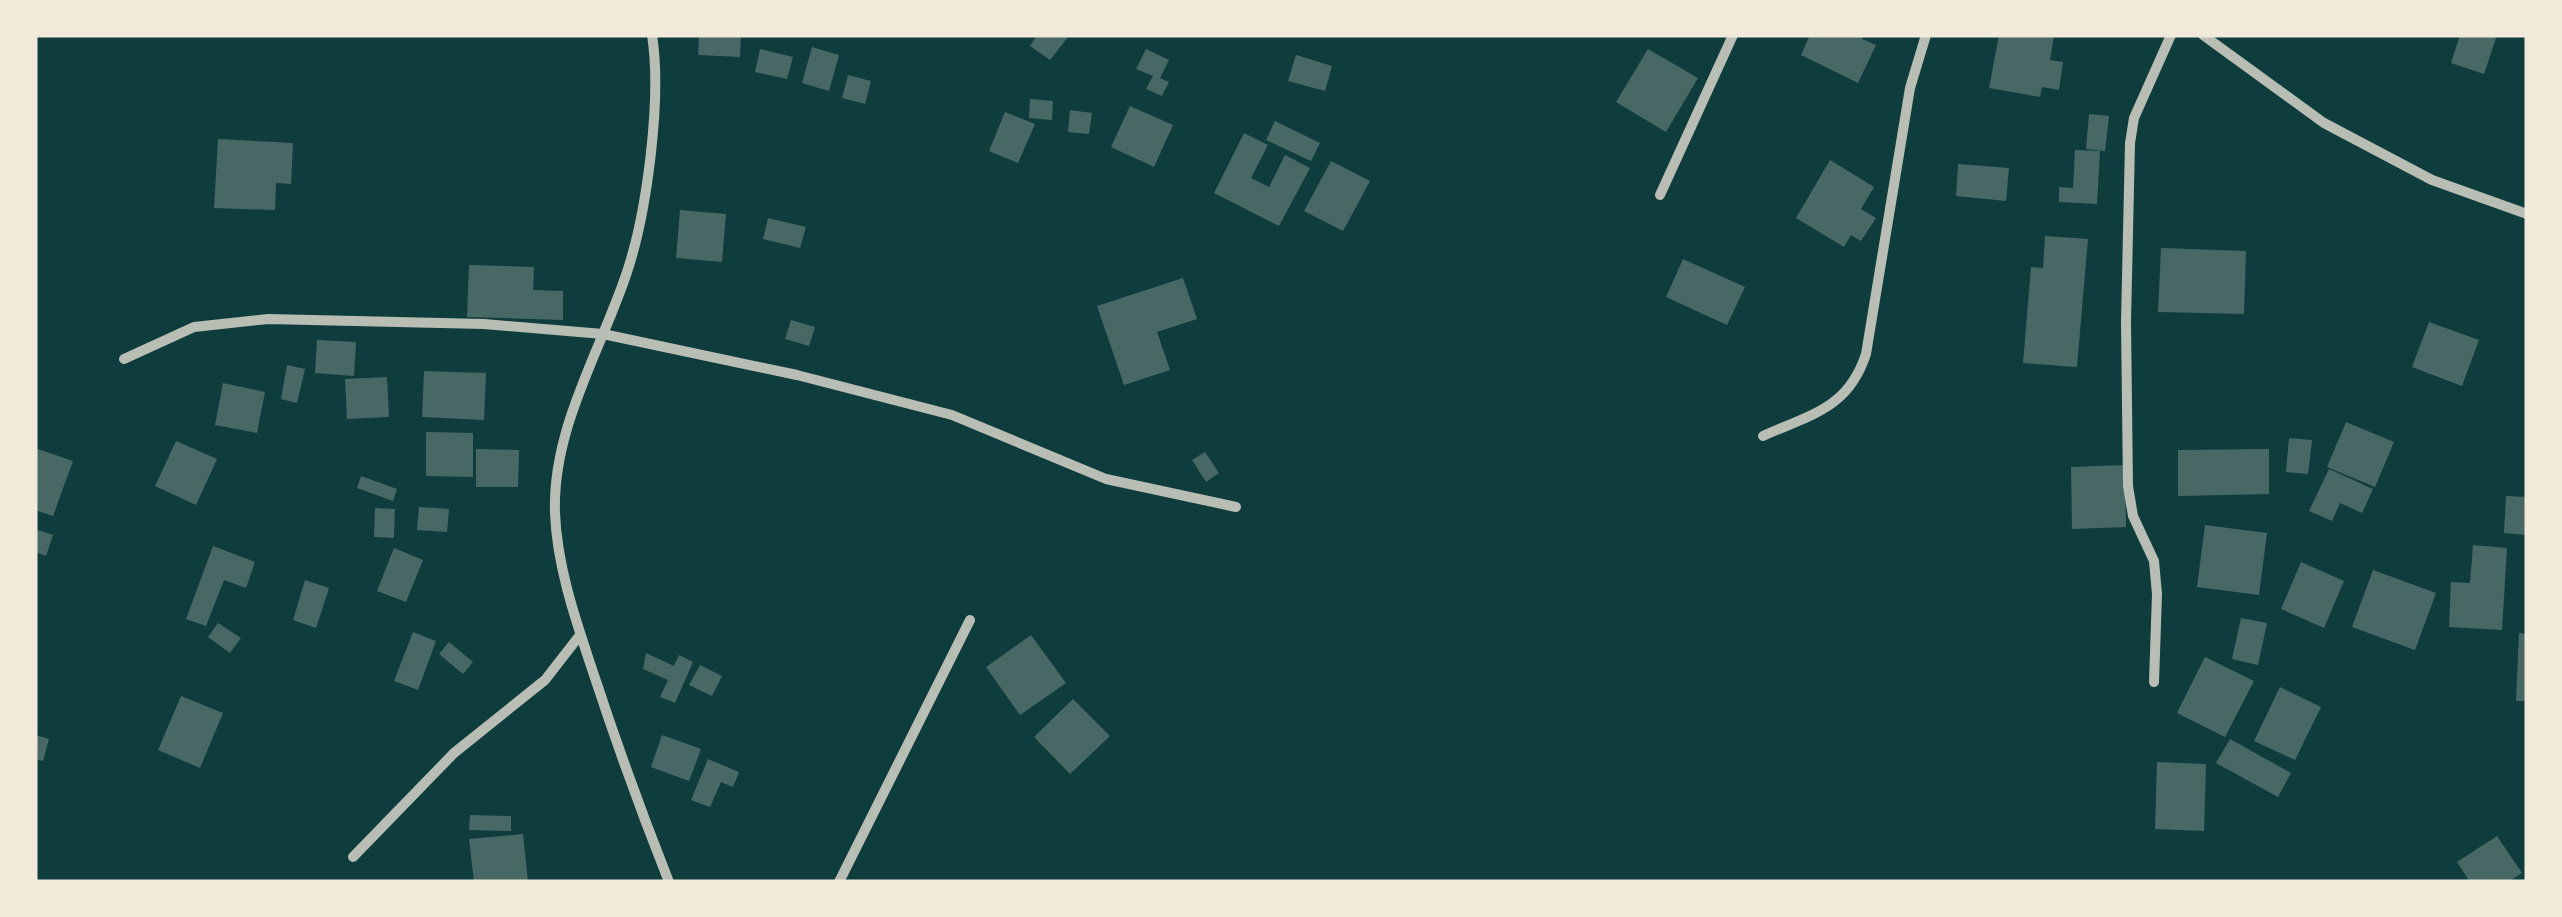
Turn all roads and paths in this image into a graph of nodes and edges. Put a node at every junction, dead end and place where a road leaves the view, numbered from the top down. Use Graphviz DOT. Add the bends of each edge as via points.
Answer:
graph roads {
  1 [pos="652,35"];
  2 [pos="1733,35"];
  3 [pos="1926,35"];
  4 [pos="2171,35"];
  5 [pos="2204,35"];
  6 [pos="1660,195"];
  7 [pos="2527,214"];
  8 [pos="603,334"];
  9 [pos="124,359"];
  10 [pos="1763,436"];
  11 [pos="1236,506"];
  12 [pos="970,620"];
  13 [pos="580,635"];
  14 [pos="2154,682"];
  15 [pos="353,857"];
  16 [pos="669,882"];
  17 [pos="839,882"];
  1 -- 8 [label="street" via="651,162 627,272"];
  2 -- 6 [label="street"];
  3 -- 10 [label="street" via="1910,88 1858,378 1830,405"];
  4 -- 14 [label="street" via="2134,118 2130,143 2128,486 2133,516 2154,561"];
  5 -- 7 [label="street" via="2324,123 2432,180"];
  8 -- 9 [label="street" via="268,319 194,328"];
  8 -- 11 [label="street" via="952,415 1106,479"];
  8 -- 13 [label="street" via="576,400 555,513"];
  12 -- 17 [label="street"];
  13 -- 15 [label="street" via="545,680 454,754"];
  13 -- 16 [label="street"];
}
